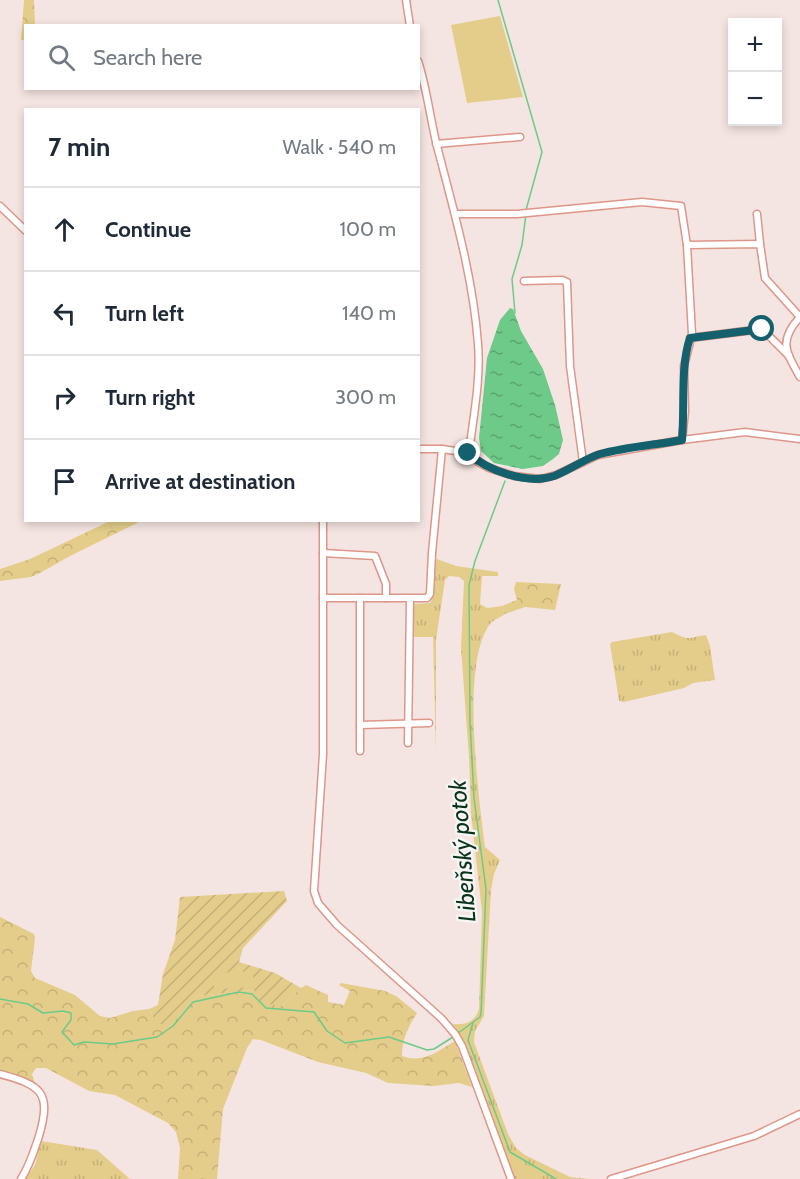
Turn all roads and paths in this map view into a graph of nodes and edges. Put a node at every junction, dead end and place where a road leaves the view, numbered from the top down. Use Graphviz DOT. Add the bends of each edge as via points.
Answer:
graph roads {
  1 [pos="406,0"];
  2 [pos="410,24"];
  3 [pos="420,67"];
  4 [pos="520,137"];
  5 [pos="436,144"];
  6 [pos="0,206"];
  7 [pos="456,214"];
  8 [pos="757,214"];
  9 [pos="24,229"];
  10 [pos="760,244"];
  11 [pos="687,245"];
  12 [pos="524,280"];
  13 [pos="800,317"];
  14 [pos="690,338"];
  15 [pos="789,356"];
  16 [pos="800,377"];
  17 [pos="800,439"];
  18 [pos="682,440"];
  19 [pos="420,449"];
  20 [pos="442,449"];
  21 [pos="468,453"];
  22 [pos="583,462"];
  23 [pos="323,522"];
  24 [pos="323,553"];
  25 [pos="323,598"];
  26 [pos="360,598"];
  27 [pos="386,598"];
  28 [pos="410,599"];
  29 [pos="408,723"];
  30 [pos="429,723"];
  31 [pos="360,725"];
  32 [pos="408,743"];
  33 [pos="360,751"];
  34 [pos="0,1074"];
  35 [pos="800,1114"];
  36 [pos="21,1179"];
  37 [pos="511,1179"];
  38 [pos="611,1179"];
  1 -- 2 [label="street"];
  3 -- 5 [label="street"];
  4 -- 5 [label="street"];
  5 -- 7 [label="street"];
  6 -- 9 [label="street"];
  7 -- 11 [label="street" via="508,214 642,202 681,206"];
  7 -- 21 [label="street" via="478,345"];
  8 -- 10 [label="street"];
  10 -- 11 [label="street"];
  10 -- 13 [label="street" via="765,278"];
  11 -- 14 [label="street"];
  12 -- 22 [label="street" via="567,282 570,366"];
  13 -- 15 [label="street" via="786,338"];
  14 -- 15 [label="street" via="762,329"];
  14 -- 18 [label="street" via="684,366"];
  15 -- 16 [label="street"];
  17 -- 18 [label="street" via="745,432"];
  18 -- 22 [label="street" via="614,451"];
  19 -- 20 [label="street"];
  20 -- 21 [label="street"];
  20 -- 28 [label="street" via="430,594 427,598"];
  21 -- 22 [label="street" via="489,468 514,476 556,475"];
  23 -- 24 [label="street"];
  24 -- 25 [label="street"];
  24 -- 27 [label="street" via="375,556 386,584"];
  25 -- 26 [label="street"];
  25 -- 37 [label="street" via="323,754 314,891 326,914 456,1036"];
  26 -- 27 [label="street"];
  26 -- 31 [label="street"];
  27 -- 28 [label="street"];
  28 -- 29 [label="street"];
  29 -- 30 [label="street"];
  29 -- 31 [label="street"];
  29 -- 32 [label="street"];
  31 -- 33 [label="street"];
  34 -- 36 [label="street" via="34,1087 45,1100 45,1116 30,1167"];
  35 -- 38 [label="street" via="754,1136"];
}
